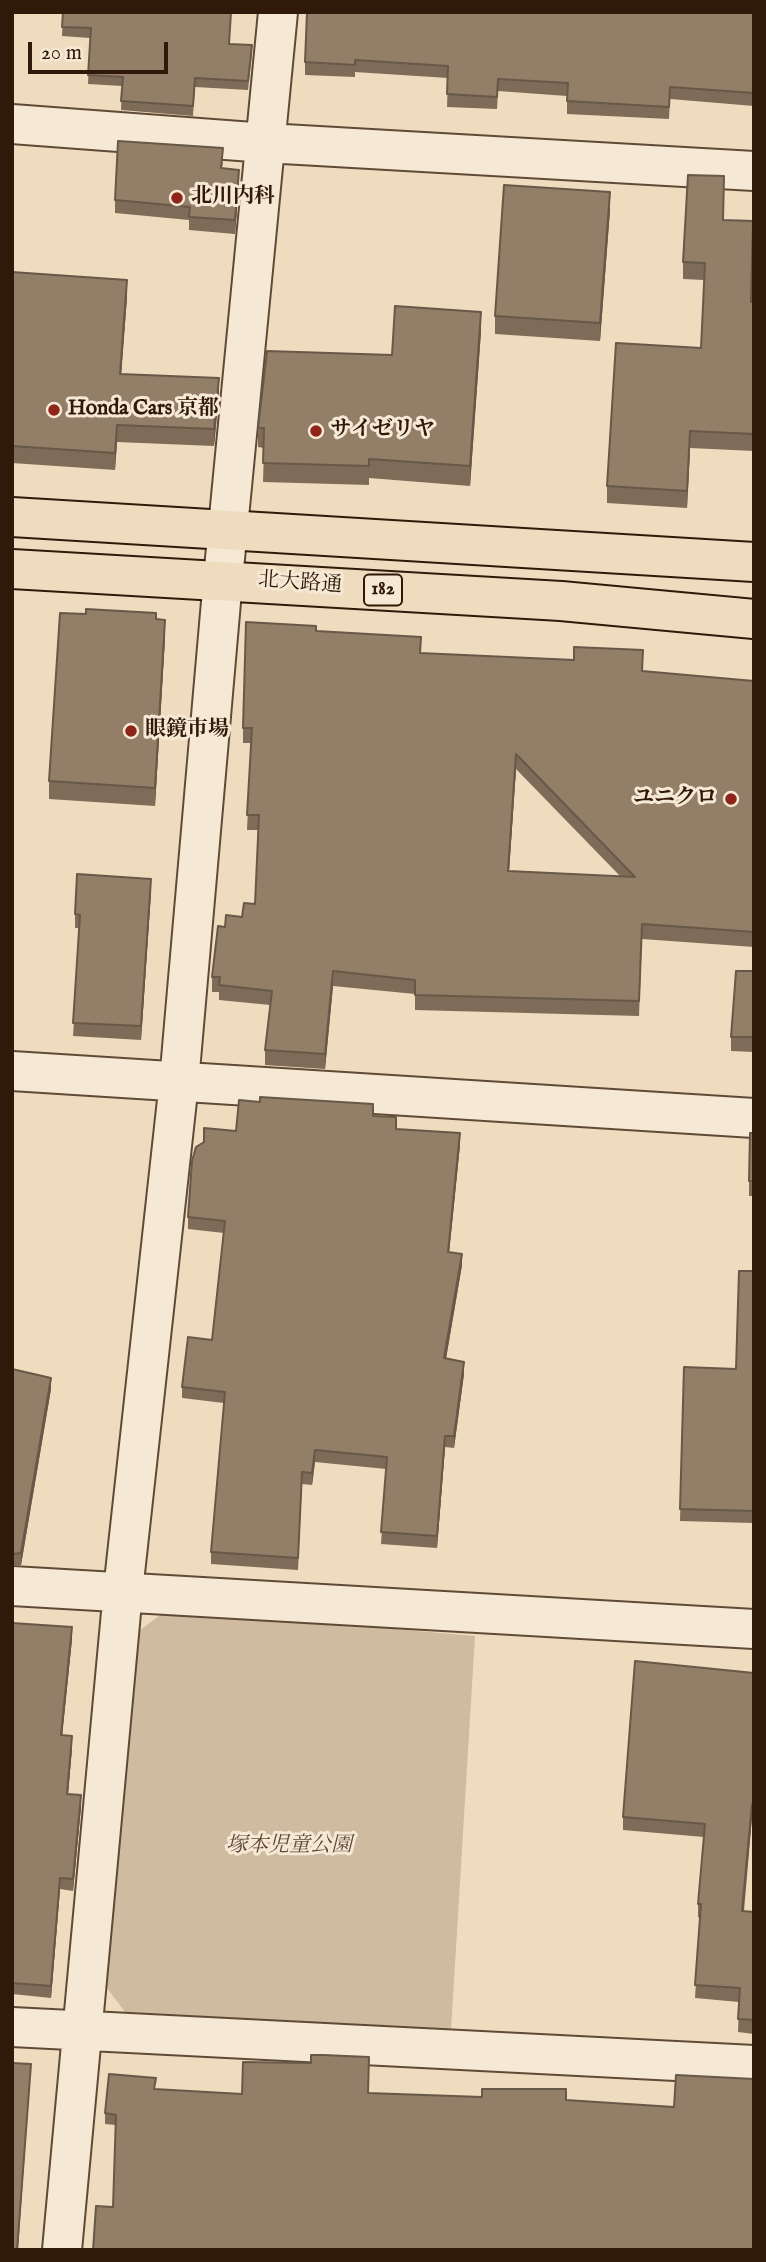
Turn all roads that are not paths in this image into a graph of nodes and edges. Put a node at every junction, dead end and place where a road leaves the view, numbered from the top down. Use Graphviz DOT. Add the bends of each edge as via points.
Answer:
graph roads {
  1 [pos="278,12"];
  2 [pos="12,124"];
  3 [pos="266,143"];
  4 [pos="754,171"];
  5 [pos="12,517"];
  6 [pos="228,532"];
  7 [pos="754,562"];
  8 [pos="12,569"];
  9 [pos="223,579"];
  10 [pos="754,620"];
  11 [pos="12,1071"];
  12 [pos="179,1082"];
  13 [pos="754,1118"];
  14 [pos="12,1586"];
  15 [pos="123,1591"];
  16 [pos="754,1629"];
  17 [pos="12,2027"];
  18 [pos="82,2032"];
  19 [pos="754,2064"];
  20 [pos="62,2250"];
  1 -- 3 [label="street"];
  2 -- 3 [label="street"];
  3 -- 4 [label="street"];
  3 -- 6 [label="street"];
  5 -- 6 [label="main road"];
  6 -- 7 [label="main road"];
  6 -- 9 [label="street"];
  8 -- 9 [label="main road, 北大路通 / 182"];
  9 -- 10 [label="main road, 北大路通 / 182" via="561,601"];
  9 -- 12 [label="street"];
  11 -- 12 [label="street"];
  12 -- 13 [label="street"];
  12 -- 15 [label="street"];
  14 -- 15 [label="street"];
  15 -- 16 [label="street"];
  15 -- 18 [label="street"];
  17 -- 18 [label="street"];
  18 -- 19 [label="street"];
  18 -- 20 [label="street"];
}
